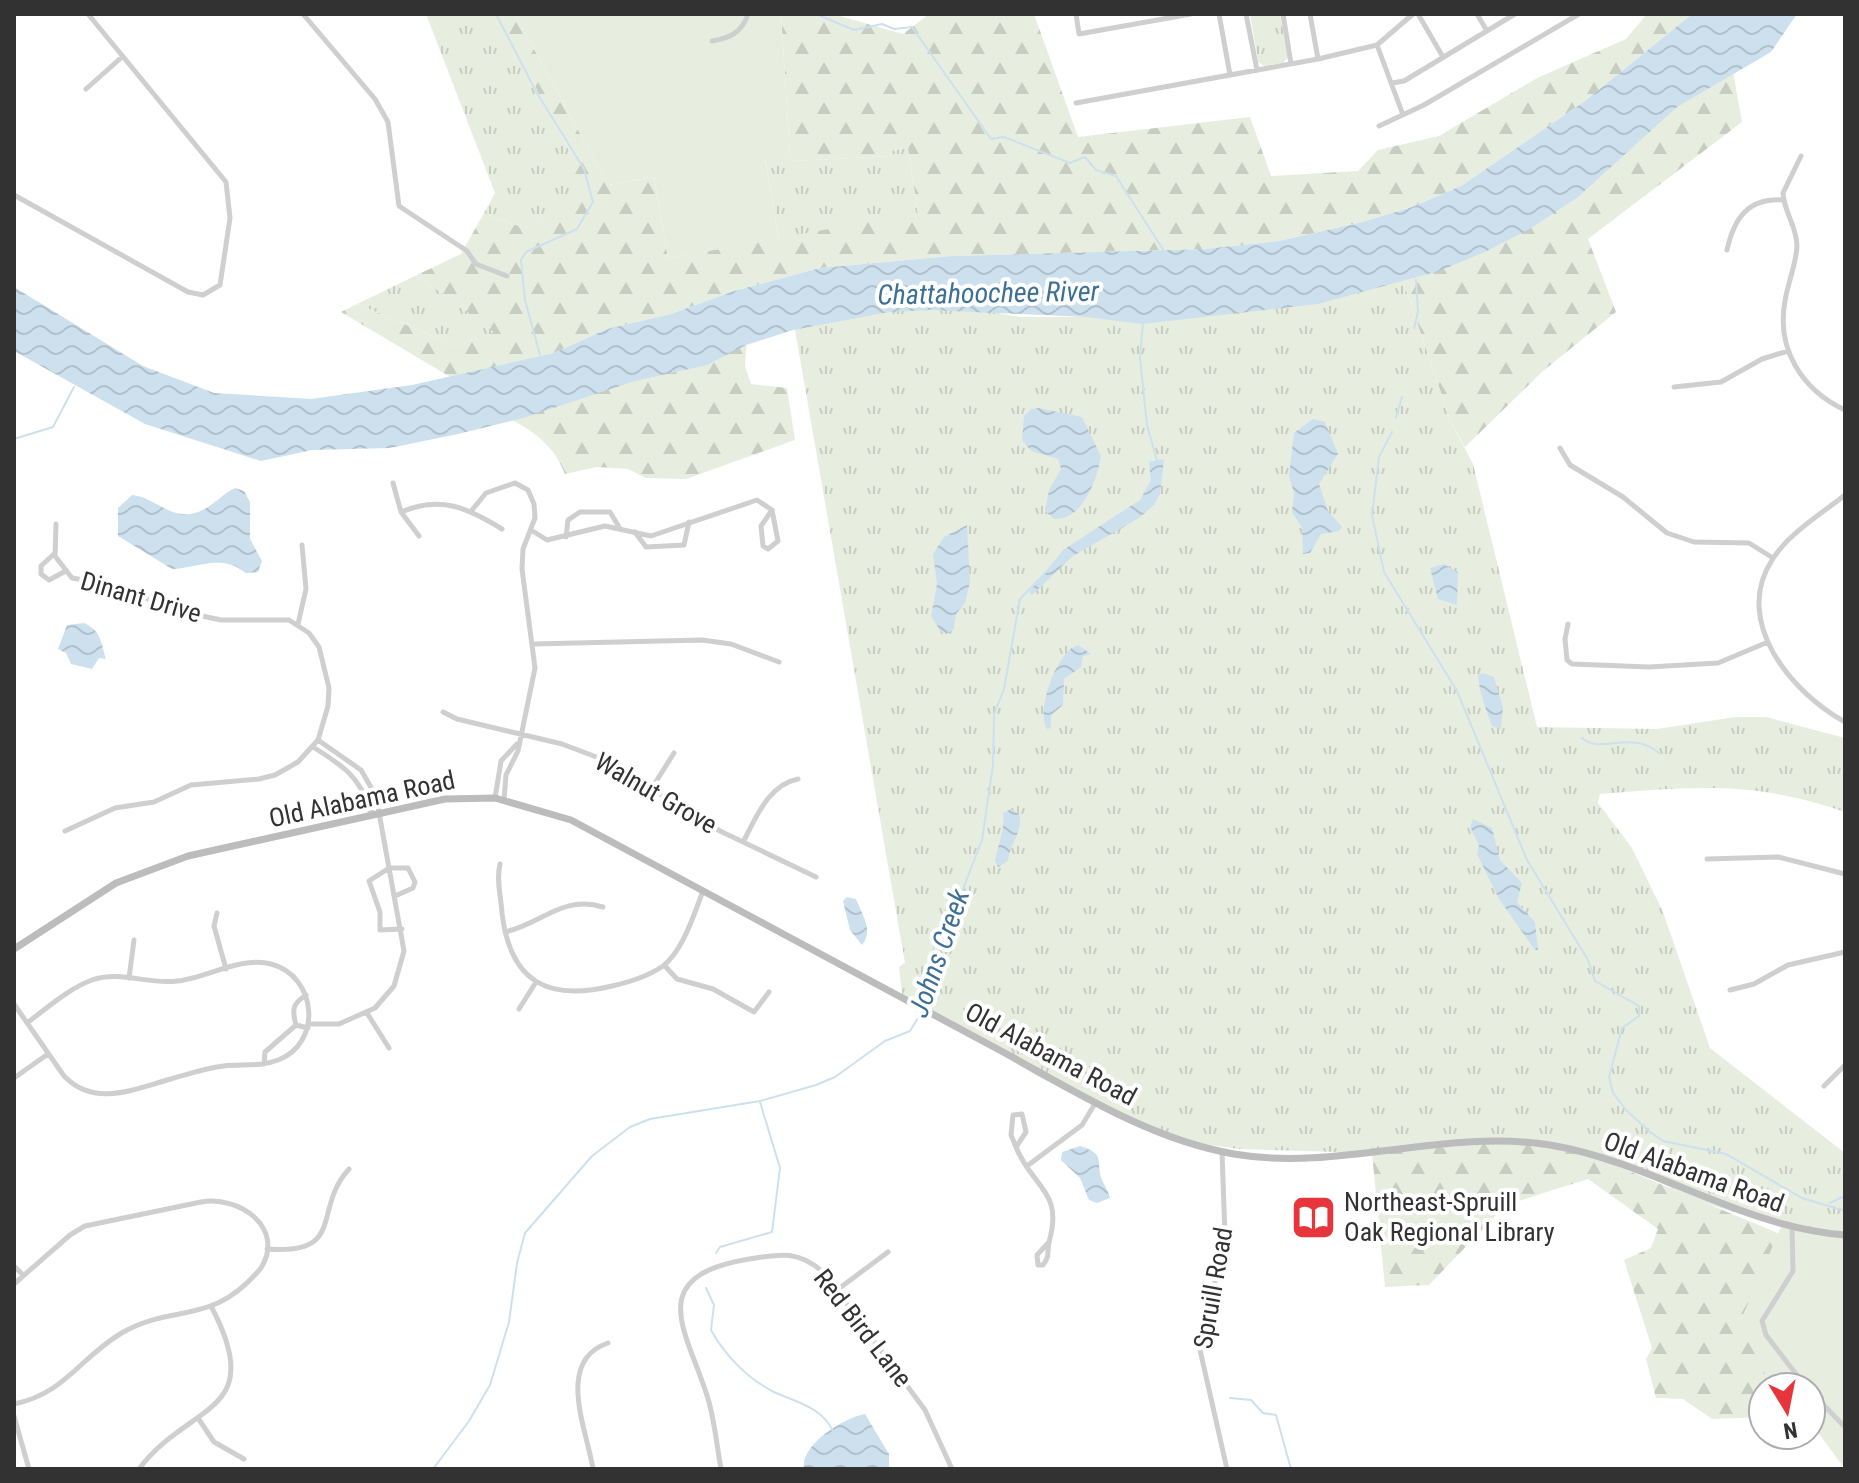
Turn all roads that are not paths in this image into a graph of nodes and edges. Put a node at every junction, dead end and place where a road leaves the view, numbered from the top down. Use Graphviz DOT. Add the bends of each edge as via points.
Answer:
graph roads {
  1 [pos="88,14"];
  2 [pos="303,14"];
  3 [pos="748,14"];
  4 [pos="1076,14"];
  5 [pos="1191,14"];
  6 [pos="1219,14"];
  7 [pos="1246,14"];
  8 [pos="1283,14"];
  9 [pos="1310,14"];
  10 [pos="1416,14"];
  11 [pos="1477,14"];
  12 [pos="1515,14"];
  13 [pos="1579,14"];
  14 [pos="1563,17"];
  15 [pos="1487,31"];
  16 [pos="712,41"];
  17 [pos="1377,45"];
  18 [pos="122,57"];
  19 [pos="1443,57"];
  20 [pos="1318,59"];
  21 [pos="1291,64"];
  22 [pos="1257,70"];
  23 [pos="1230,75"];
  24 [pos="1392,83"];
  25 [pos="86,89"];
  26 [pos="1076,103"];
  27 [pos="1403,115"];
  28 [pos="1379,126"];
  29 [pos="1801,156"];
  30 [pos="14,195"];
  31 [pos="1783,200"];
  32 [pos="1727,250"];
  33 [pos="507,276"];
  34 [pos="1788,351"];
  35 [pos="1674,387"];
  36 [pos="1845,410"];
  37 [pos="1560,448"];
  38 [pos="393,483"];
  39 [pos="1845,495"];
  40 [pos="472,510"];
  41 [pos="772,510"];
  42 [pos="401,512"];
  43 [pos="689,522"];
  44 [pos="56,524"];
  45 [pos="620,528"];
  46 [pos="502,529"];
  47 [pos="531,530"];
  48 [pos="634,532"];
  49 [pos="419,536"];
  50 [pos="566,537"];
  51 [pos="302,545"];
  52 [pos="55,553"];
  53 [pos="1773,558"];
  54 [pos="64,572"];
  55 [pos="298,624"];
  56 [pos="1568,624"];
  57 [pos="1768,642"];
  58 [pos="534,644"];
  59 [pos="779,662"];
  60 [pos="443,712"];
  61 [pos="1845,722"];
  62 [pos="519,734"];
  63 [pos="318,740"];
  64 [pos="517,744"];
  65 [pos="313,747"];
  66 [pos="674,753"];
  67 [pos="798,779"];
  68 [pos="652,788"];
  69 [pos="374,791"];
  70 [pos="366,795"];
  71 [pos="495,798"];
  72 [pos="504,800"];
  73 [pos="377,816"];
  74 [pos="65,831"];
  75 [pos="743,842"];
  76 [pos="1707,859"];
  77 [pos="500,864"];
  78 [pos="389,868"];
  79 [pos="1845,874"];
  80 [pos="816,877"];
  81 [pos="704,890"];
  82 [pos="395,896"];
  83 [pos="603,907"];
  84 [pos="217,913"];
  85 [pos="402,929"];
  86 [pos="505,932"];
  87 [pos="134,940"];
  88 [pos="14,949"];
  89 [pos="1845,952"];
  90 [pos="664,965"];
  91 [pos="226,969"];
  92 [pos="129,978"];
  93 [pos="536,982"];
  94 [pos="1730,990"];
  95 [pos="769,992"];
  96 [pos="306,995"];
  97 [pos="14,1004"];
  98 [pos="519,1009"];
  99 [pos="367,1013"];
  100 [pos="27,1023"];
  101 [pos="296,1025"];
  102 [pos="308,1026"];
  103 [pos="389,1048"];
  104 [pos="48,1054"];
  105 [pos="264,1064"];
  106 [pos="1845,1065"];
  107 [pos="14,1078"];
  108 [pos="1824,1086"];
  109 [pos="1096,1101"];
  110 [pos="1016,1147"];
  111 [pos="1222,1152"];
  112 [pos="1027,1166"];
  113 [pos="349,1169"];
  114 [pos="1792,1228"];
  115 [pos="1845,1235"];
  116 [pos="1049,1242"];
  117 [pos="267,1249"];
  118 [pos="888,1252"];
  119 [pos="14,1266"];
  120 [pos="23,1275"];
  121 [pos="14,1284"];
  122 [pos="837,1290"];
  123 [pos="212,1308"];
  124 [pos="608,1354"];
  125 [pos="1794,1371"];
  126 [pos="14,1404"];
  127 [pos="1827,1408"];
  128 [pos="14,1416"];
  129 [pos="198,1418"];
  130 [pos="1845,1427"];
  131 [pos="244,1459"];
  132 [pos="29,1469"];
  133 [pos="139,1469"];
  134 [pos="593,1469"];
  135 [pos="721,1469"];
  136 [pos="952,1469"];
  137 [pos="1227,1469"];
  1 -- 18 [label="street"];
  2 -- 33 [label="street" via="375,99 388,122 399,206 467,251 476,264"];
  3 -- 16 [label="street" via="744,26 729,38"];
  4 -- 5 [label="street" via="1079,34"];
  6 -- 23 [label="street"];
  7 -- 22 [label="street"];
  8 -- 21 [label="street"];
  9 -- 20 [label="street"];
  10 -- 17 [label="street"];
  10 -- 19 [label="street"];
  11 -- 15 [label="street"];
  12 -- 15 [label="street"];
  13 -- 14 [label="street"];
  14 -- 27 [label="street"];
  15 -- 19 [label="street"];
  17 -- 20 [label="street"];
  17 -- 24 [label="street"];
  18 -- 25 [label="street"];
  18 -- 30 [label="street" via="226,182 230,218 220,285 203,295 188,292"];
  19 -- 24 [label="street"];
  20 -- 21 [label="street"];
  21 -- 22 [label="street"];
  22 -- 23 [label="street"];
  23 -- 26 [label="street"];
  24 -- 27 [label="street"];
  27 -- 28 [label="street"];
  29 -- 31 [label="street" via="1784,186"];
  31 -- 32 [label="street" via="1762,201 1743,211"];
  31 -- 34 [label="street" via="1797,245 1783,309"];
  34 -- 35 [label="street" via="1721,382"];
  34 -- 36 [label="street" via="1810,388"];
  37 -- 53 [label="street" via="1570,465 1623,497 1667,533 1694,542 1749,543"];
  38 -- 42 [label="street"];
  39 -- 53 [label="street"];
  40 -- 42 [label="street" via="440,505"];
  40 -- 46 [label="street"];
  40 -- 47 [label="street" via="486,493 520,484 534,504"];
  41 -- 41 [label="street" via="778,541 768,549 760,531"];
  41 -- 43 [label="street" via="757,500"];
  42 -- 49 [label="street"];
  43 -- 48 [label="street" via="651,536"];
  43 -- 48 [label="street" via="684,545 646,547"];
  44 -- 52 [label="street, Dinant Drive"];
  45 -- 48 [label="street"];
  45 -- 50 [label="street" via="596,527"];
  45 -- 50 [label="street" via="610,512 580,512 568,520"];
  47 -- 50 [label="street" via="547,540"];
  47 -- 58 [label="street" via="522,569"];
  51 -- 55 [label="street" via="306,589"];
  52 -- 54 [label="street, Dinant Drive"];
  52 -- 54 [label="street" via="41,566 41,574 49,580"];
  53 -- 57 [label="street" via="1760,600"];
  54 -- 55 [label="street, Dinant Drive" via="123,587 169,609"];
  55 -- 63 [label="street" via="319,647 329,688"];
  56 -- 57 [label="street" via="1570,664 1718,663"];
  57 -- 61 [label="street" via="1803,693"];
  58 -- 59 [label="street" via="702,640 731,644"];
  58 -- 62 [label="street" via="533,677"];
  60 -- 62 [label="street, Walnut Grove"];
  62 -- 64 [label="street"];
  62 -- 68 [label="street, Walnut Grove" via="591,754"];
  63 -- 65 [label="street"];
  63 -- 69 [label="street" via="361,770"];
  64 -- 71 [label="street" via="501,761"];
  64 -- 72 [label="street"];
  65 -- 70 [label="street" via="352,773"];
  65 -- 74 [label="street" via="275,775 191,785 154,802 115,808"];
  66 -- 68 [label="street"];
  67 -- 75 [label="street" via="764,803"];
  68 -- 75 [label="street, Walnut Grove"];
  69 -- 70 [label="street"];
  69 -- 73 [label="street" via="381,808"];
  70 -- 73 [label="street"];
  71 -- 72 [label="main road, Old Alabama Road"];
  71 -- 73 [label="main road, Old Alabama Road" via="445,799"];
  72 -- 81 [label="main road, Old Alabama Road" via="571,820"];
  73 -- 78 [label="street"];
  73 -- 88 [label="main road, Old Alabama Road" via="147,869 82,903"];
  75 -- 80 [label="street, Walnut Grove"];
  76 -- 79 [label="street" via="1778,857"];
  77 -- 86 [label="street"];
  78 -- 82 [label="street"];
  78 -- 82 [label="street" via="408,868 415,882"];
  78 -- 85 [label="street" via="369,881 380,912 377,925 380,930"];
  81 -- 90 [label="street"];
  81 -- 109 [label="main road, Old Alabama Road"];
  82 -- 85 [label="street"];
  83 -- 86 [label="street" via="575,903"];
  84 -- 91 [label="street" via="214,926"];
  85 -- 99 [label="street" via="398,979"];
  86 -- 93 [label="street" via="514,960"];
  87 -- 92 [label="street"];
  89 -- 94 [label="street" via="1788,965"];
  90 -- 93 [label="street" via="639,980 587,993"];
  90 -- 95 [label="street" via="677,979 713,989 754,1012"];
  91 -- 92 [label="street" via="175,982"];
  91 -- 96 [label="street" via="258,962 280,967 297,979"];
  92 -- 100 [label="street" via="88,981"];
  93 -- 98 [label="street"];
  96 -- 101 [label="street" via="292,1010"];
  96 -- 102 [label="street"];
  97 -- 100 [label="street"];
  99 -- 102 [label="street" via="339,1024"];
  99 -- 103 [label="street"];
  100 -- 104 [label="street"];
  101 -- 102 [label="street"];
  101 -- 105 [label="street" via="265,1052"];
  102 -- 105 [label="street" via="287,1056"];
  104 -- 105 [label="street" via="77,1088 104,1095 211,1068"];
  104 -- 107 [label="street"];
  106 -- 108 [label="street"];
  109 -- 111 [label="main road, Old Alabama Road" via="1162,1134"];
  109 -- 112 [label="street" via="1082,1125"];
  110 -- 110 [label="street" via="1026,1132 1022,1114 1013,1115 1011,1122"];
  110 -- 112 [label="street"];
  111 -- 114 [label="main road, Old Alabama Road" via="1287,1158 1493,1141 1552,1145"];
  111 -- 137 [label="street, Spruill Road" via="1225,1236 1200,1350"];
  112 -- 116 [label="street" via="1053,1205"];
  113 -- 117 [label="street" via="334,1189 320,1238 301,1248"];
  114 -- 115 [label="main road, Old Alabama Road"];
  114 -- 125 [label="street" via="1793,1271 1762,1321 1766,1335"];
  117 -- 120 [label="street" via="264,1230 253,1214 232,1202 211,1200 85,1226"];
  117 -- 123 [label="street" via="255,1274"];
  118 -- 122 [label="street"];
  119 -- 120 [label="street"];
  120 -- 121 [label="street"];
  122 -- 135 [label="street, Red Bird Lane" via="813,1263 791,1253 706,1269 690,1283 680,1314 682,1328 709,1404"];
  122 -- 136 [label="street, Red Bird Lane" via="925,1410"];
  123 -- 126 [label="street" via="130,1329 51,1393"];
  123 -- 129 [label="street" via="224,1337 230,1382 220,1402"];
  124 -- 134 [label="street" via="604,1344 587,1361 577,1391"];
  127 -- 130 [label="street"];
  128 -- 132 [label="street"];
  129 -- 131 [label="street" via="214,1442"];
  129 -- 133 [label="street" via="162,1442"];
}
